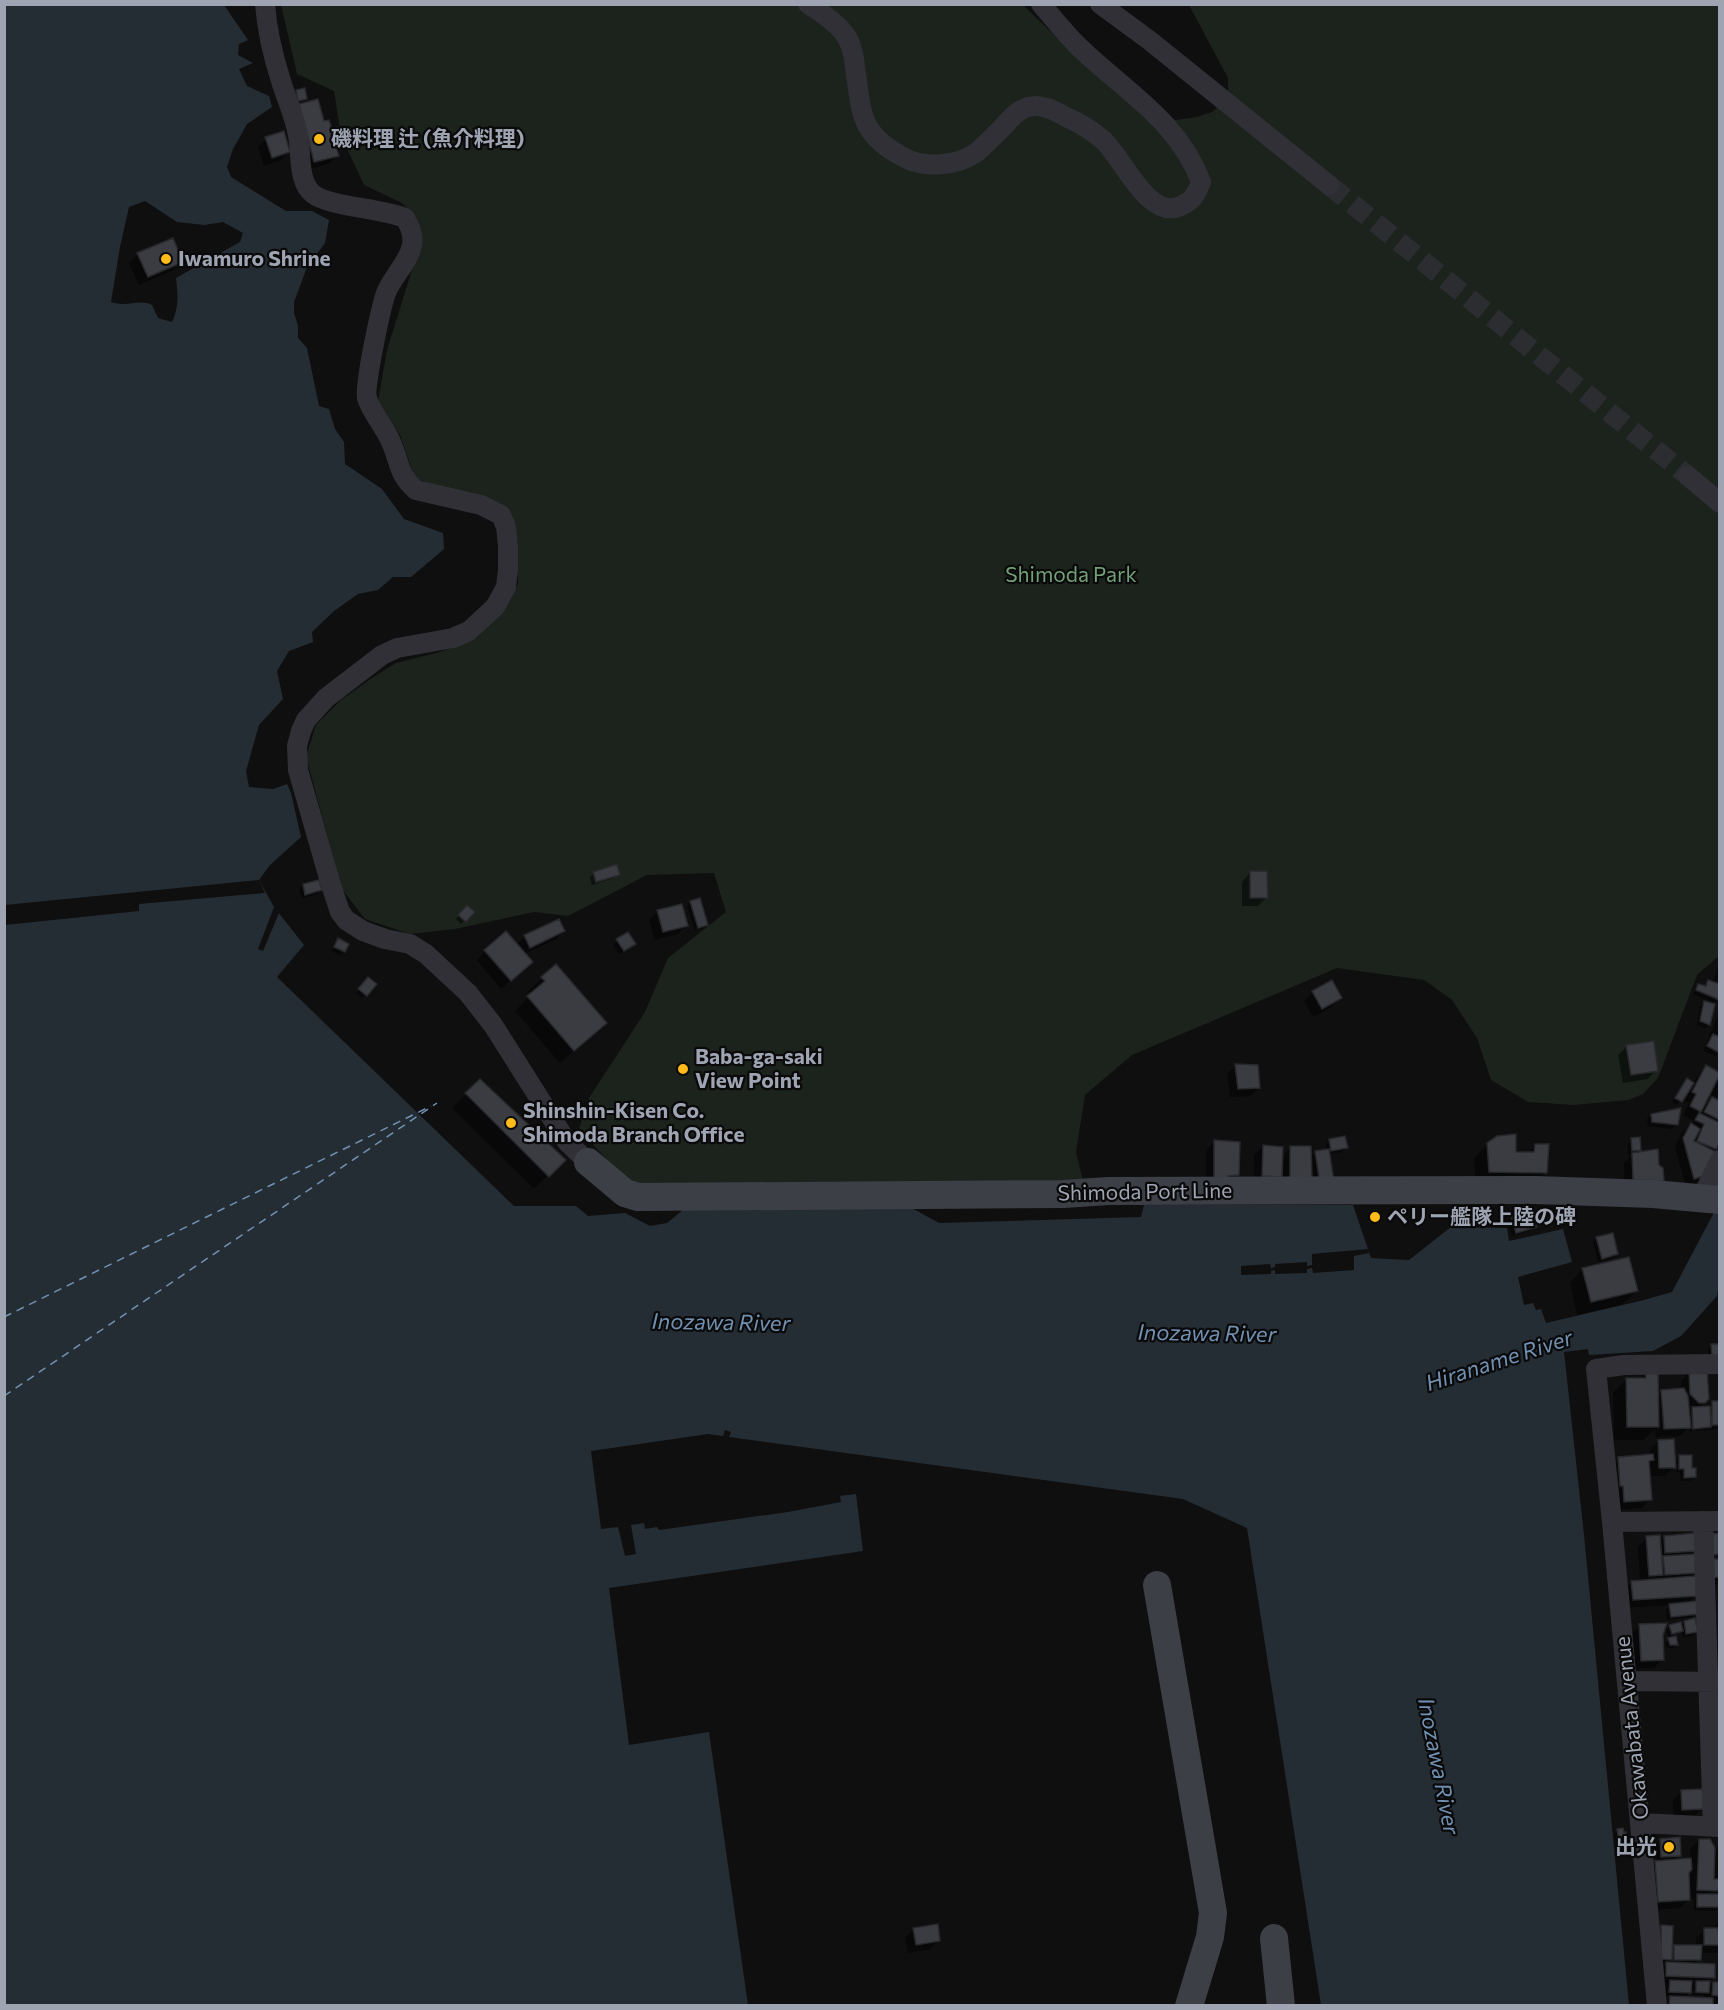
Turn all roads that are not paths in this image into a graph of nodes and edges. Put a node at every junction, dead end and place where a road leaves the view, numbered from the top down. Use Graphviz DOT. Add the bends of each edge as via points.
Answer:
graph roads {
  1 [pos="265,4"];
  2 [pos="808,4"];
  3 [pos="1041,4"];
  4 [pos="1100,4"];
  5 [pos="1329,185"];
  6 [pos="1688,476"];
  7 [pos="1719,503"];
  8 [pos="1719,1160"];
  9 [pos="588,1162"];
  10 [pos="1711,1199"];
  11 [pos="1719,1364"];
  12 [pos="1711,1521"];
  13 [pos="1612,1522"];
  14 [pos="1157,1585"];
  15 [pos="1627,1681"];
  16 [pos="1713,1682"];
  17 [pos="1641,1823"];
  18 [pos="1716,1827"];
  19 [pos="1274,1938"];
  20 [pos="1189,2006"];
  21 [pos="1281,2006"];
  22 [pos="1657,2006"];
  1 -- 9 [label="street" via="274,57 297,128 306,186 326,200 392,212 405,218 412,233 412,245 386,293 367,389 369,403 389,437 407,483 416,490 489,507 501,515 508,546 506,587 495,607 469,631 453,638 397,648 382,655 326,698 301,731 298,770 340,912 363,931 410,944 426,954 468,993 567,1142"];
  2 -- 3 [label="street" via="845,34 853,54 860,109 868,128 880,143 905,158 936,165 961,159 975,153 1014,114 1041,106 1097,135 1148,199 1161,207 1173,208 1195,197 1201,182 1194,161 1173,131 1078,46"];
  4 -- 5 [label="street"];
  6 -- 7 [label="street"];
  8 -- 10 [label="street"];
  9 -- 10 [label="main road, Shimoda Port Line" via="610,1182 638,1197 1535,1190"];
  11 -- 13 [label="street, Okawabata Avenue" via="1596,1369"];
  12 -- 13 [label="street"];
  12 -- 16 [label="street"];
  13 -- 15 [label="street, Okawabata Avenue"];
  14 -- 20 [label="main road" via="1213,1913 1210,1937"];
  15 -- 16 [label="street"];
  15 -- 17 [label="street, Okawabata Avenue"];
  16 -- 18 [label="street"];
  17 -- 18 [label="street"];
  17 -- 22 [label="street, Okawabata Avenue"];
  19 -- 21 [label="main road"];
}
